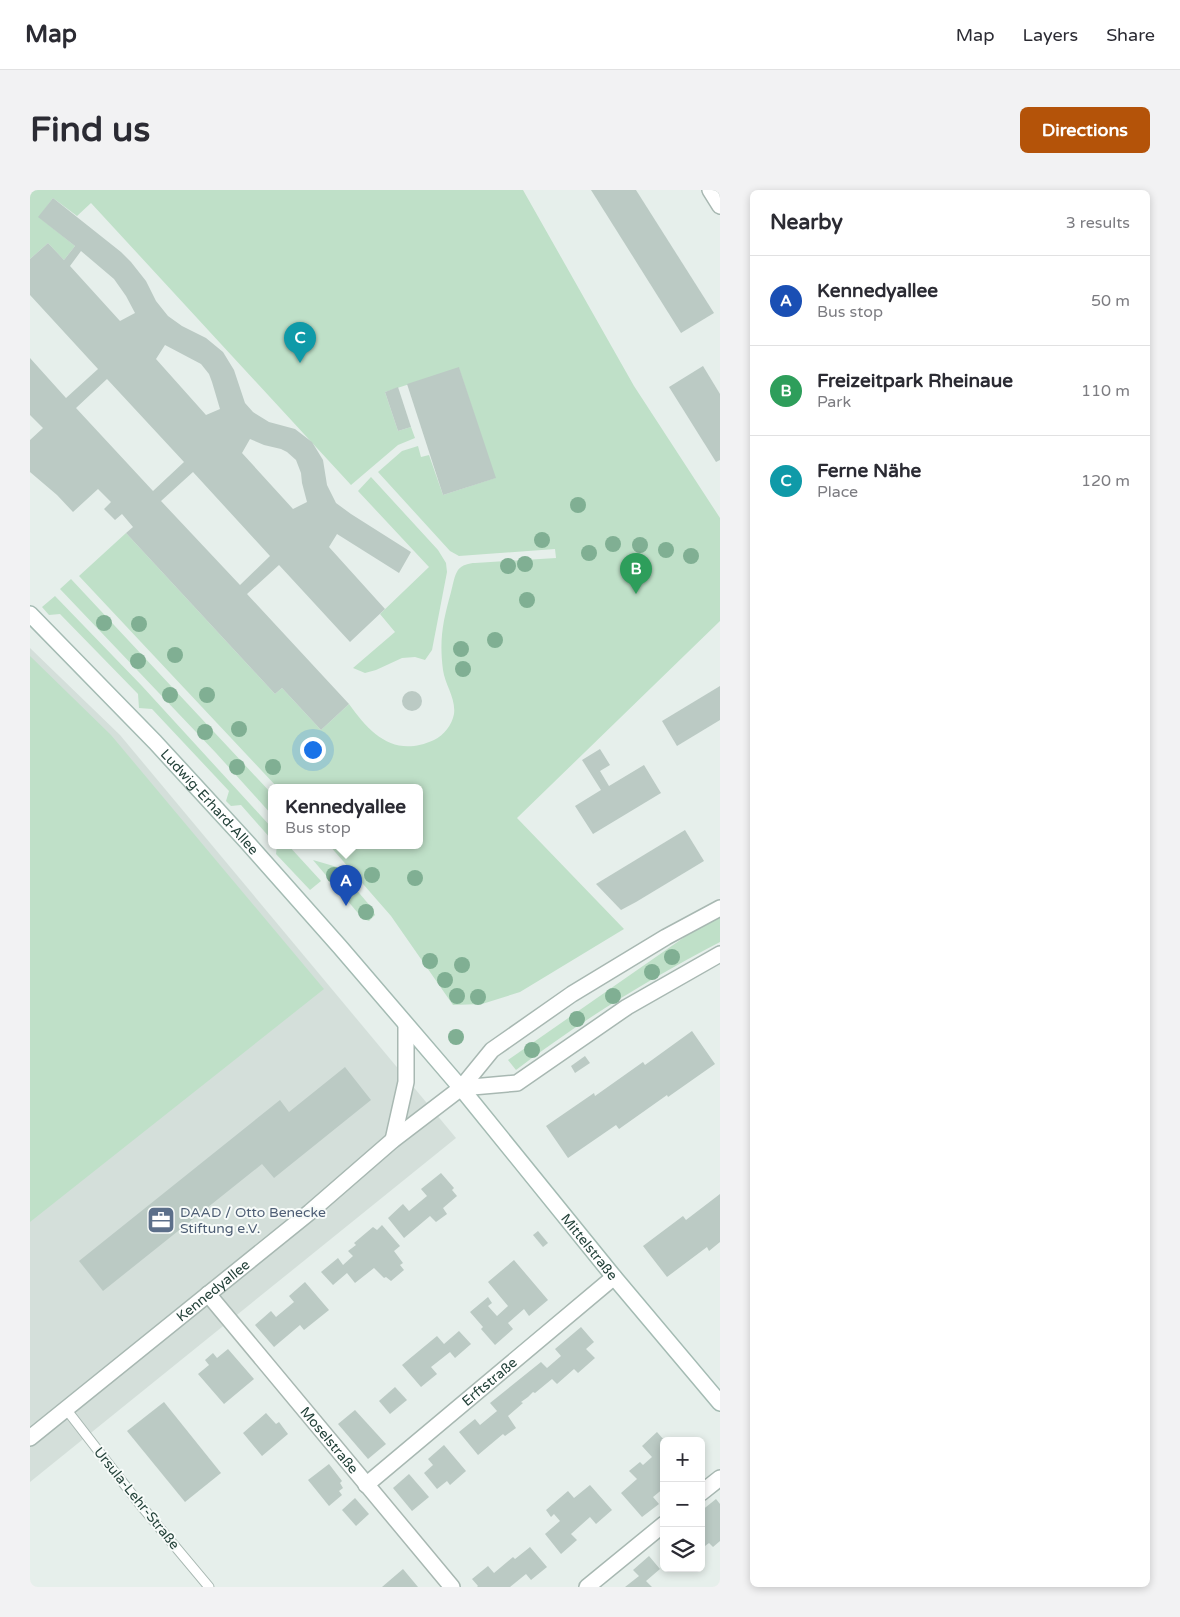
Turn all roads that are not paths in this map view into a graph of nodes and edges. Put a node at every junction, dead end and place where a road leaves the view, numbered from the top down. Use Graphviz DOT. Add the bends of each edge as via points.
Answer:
graph roads {
  1 [pos="710,190"];
  2 [pos="720,206"];
  3 [pos="30,614"];
  4 [pos="720,908"];
  5 [pos="720,954"];
  6 [pos="406,1025"];
  7 [pos="461,1088"];
  8 [pos="393,1140"];
  9 [pos="614,1277"];
  10 [pos="208,1294"];
  11 [pos="720,1403"];
  12 [pos="66,1409"];
  13 [pos="30,1438"];
  14 [pos="720,1478"];
  15 [pos="366,1485"];
  16 [pos="705,1490"];
  17 [pos="660,1527"];
  18 [pos="210,1587"];
  19 [pos="452,1587"];
  20 [pos="587,1587"];
  1 -- 2 [label="street"];
  3 -- 6 [label="street, Ludwig-Erhard-Allee" via="246,841"];
  4 -- 7 [label="street, Kennedyallee" via="572,994 500,1044"];
  5 -- 7 [label="street" via="626,1007 517,1083"];
  6 -- 7 [label="street, Ludwig-Erhard-Allee"];
  6 -- 8 [label="street" via="406,1082"];
  7 -- 8 [label="street, Kennedyallee"];
  7 -- 9 [label="street, Mittelstraße"];
  8 -- 10 [label="street, Kennedyallee"];
  9 -- 11 [label="street, Mittelstraße"];
  9 -- 15 [label="street, Erftstraße"];
  10 -- 12 [label="street, Kennedyallee"];
  10 -- 15 [label="street, Moselstraße"];
  12 -- 13 [label="street, Kennedyallee"];
  12 -- 18 [label="lane, Ursula-Lehr-Straße" via="138,1502"];
  14 -- 16 [label="street"];
  15 -- 19 [label="street, Moselstraße"];
  17 -- 20 [label="street"];
}
